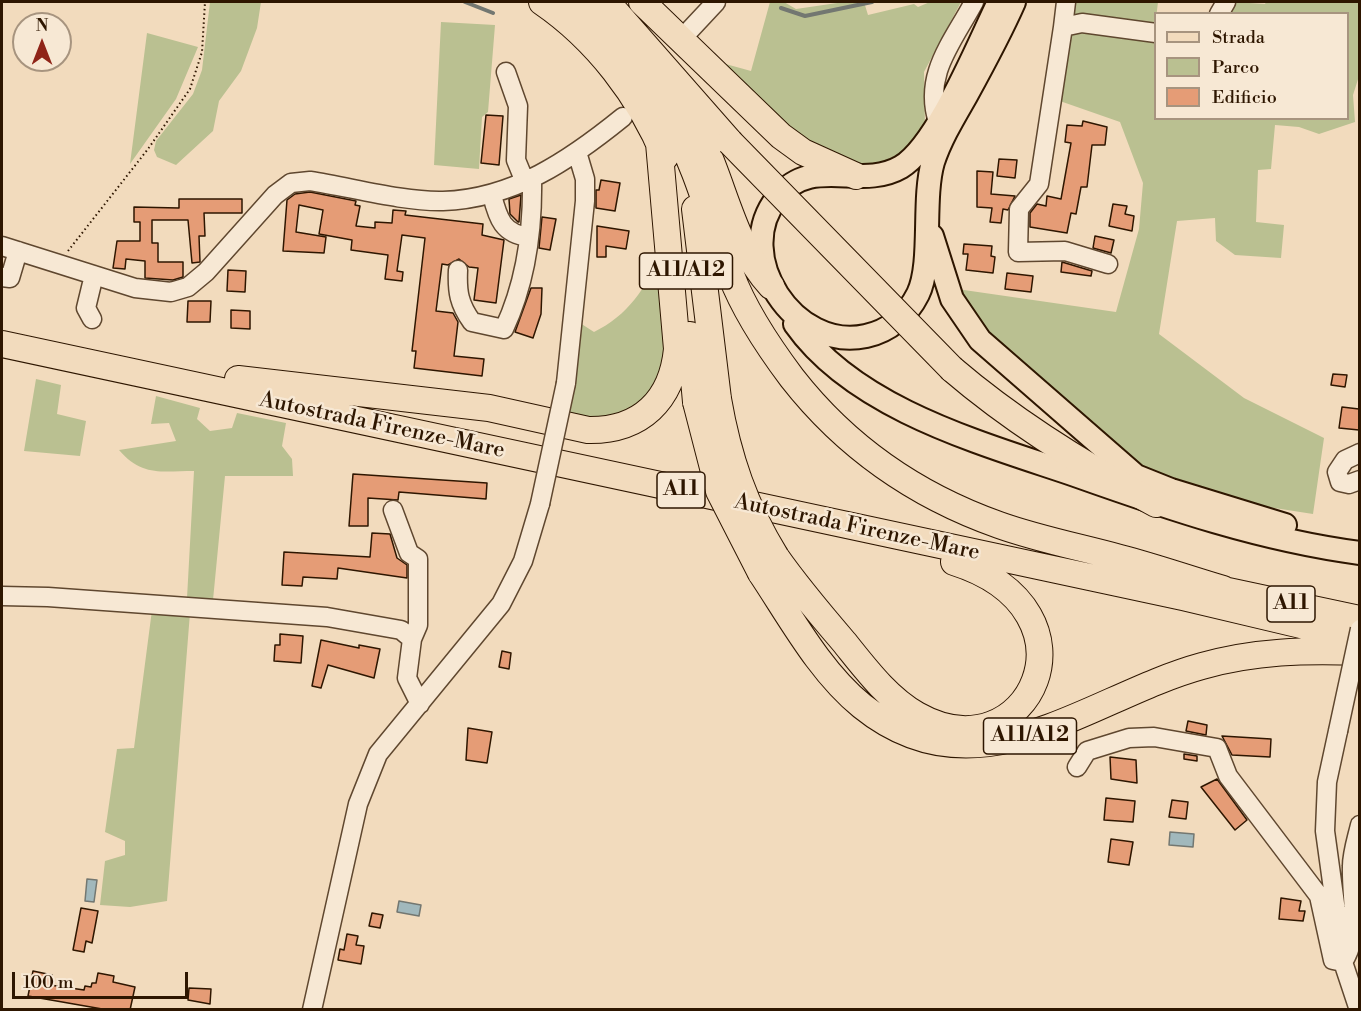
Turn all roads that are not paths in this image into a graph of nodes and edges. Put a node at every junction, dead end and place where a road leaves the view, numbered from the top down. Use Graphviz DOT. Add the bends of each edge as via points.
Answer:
graph roads {
  1 [pos="542,2"];
  2 [pos="578,2"];
  3 [pos="607,2"];
  4 [pos="630,2"];
  5 [pos="642,2"];
  6 [pos="716,2"];
  7 [pos="974,2"];
  8 [pos="999,2"];
  9 [pos="1014,2"];
  10 [pos="1066,2"];
  11 [pos="1063,27"];
  12 [pos="688,32"];
  13 [pos="1154,33"];
  14 [pos="506,72"];
  15 [pos="669,74"];
  16 [pos="623,117"];
  17 [pos="938,122"];
  18 [pos="736,137"];
  19 [pos="659,143"];
  20 [pos="576,152"];
  21 [pos="689,158"];
  22 [pos="856,176"];
  23 [pos="529,180"];
  24 [pos="492,195"];
  25 [pos="926,214"];
  26 [pos="529,237"];
  27 [pos="10,248"];
  28 [pos="1108,264"];
  29 [pos="458,270"];
  30 [pos="94,274"];
  31 [pos="2,277"];
  32 [pos="774,292"];
  33 [pos="92,319"];
  34 [pos="2,328"];
  35 [pos="2,344"];
  36 [pos="958,363"];
  37 [pos="238,379"];
  38 [pos="707,401"];
  39 [pos="1359,453"];
  40 [pos="1136,476"];
  41 [pos="1359,480"];
  42 [pos="1156,504"];
  43 [pos="393,510"];
  44 [pos="807,517"];
  45 [pos="1359,547"];
  46 [pos="1359,553"];
  47 [pos="769,565"];
  48 [pos="1223,590"];
  49 [pos="2,596"];
  50 [pos="1359,619"];
  51 [pos="1359,628"];
  52 [pos="412,639"];
  53 [pos="1359,639"];
  54 [pos="1359,652"];
  55 [pos="420,704"];
  56 [pos="1077,767"];
  57 [pos="1359,825"];
  58 [pos="1343,962"];
  59 [pos="312,1010"];
  60 [pos="1359,1010"];
  1 -- 19 [label="highway, A11/A12" via="600,53 621,79"];
  2 -- 21 [label="highway, A11/A12" via="616,39 641,71"];
  3 -- 15 [label="highway"];
  4 -- 18 [label="highway"];
  5 -- 22 [label="highway" via="792,145"];
  6 -- 12 [label="street"];
  7 -- 17 [label="street" via="934,78 932,102"];
  8 -- 17 [label="main road"];
  9 -- 25 [label="main road" via="940,146 931,171"];
  10 -- 11 [label="street"];
  11 -- 13 [label="street" via="1082,23"];
  11 -- 28 [label="street" via="1039,184 1019,209 1018,252 1065,251"];
  14 -- 23 [label="street" via="518,106 516,160"];
  15 -- 18 [label="highway"];
  15 -- 32 [label="highway" via="706,149 741,241"];
  16 -- 20 [label="street"];
  17 -- 22 [label="main road" via="903,166 881,175"];
  18 -- 36 [label="highway, bridge"];
  19 -- 37 [label="highway" via="677,349 671,382 657,403 638,418 616,428 588,430 489,408"];
  19 -- 38 [label="highway, A11/A12" via="672,178"];
  20 -- 23 [label="street"];
  20 -- 55 [label="street, bridge" via="585,179 585,201 566,383 540,504 523,561 501,603"];
  21 -- 38 [label="highway"];
  21 -- 48 [label="highway, A11/A12" via="731,277 755,325 803,392 860,449 926,492 990,522"];
  22 -- 32 [label="main road" via="829,173 805,177 778,196 762,233"];
  23 -- 24 [label="street"];
  23 -- 26 [label="street" via="533,220"];
  24 -- 26 [label="street" via="497,217 507,231"];
  24 -- 30 [label="street" via="441,201 310,181 291,183 188,287 171,292 135,288"];
  25 -- 32 [label="main road" via="919,291 906,314 892,325 864,336 838,338 806,324"];
  25 -- 40 [label="main road" via="945,284 972,330"];
  26 -- 29 [label="street" via="516,303 504,328 472,322 460,306"];
  27 -- 30 [label="street"];
  27 -- 31 [label="street" via="10,278"];
  30 -- 33 [label="street" via="86,308"];
  32 -- 42 [label="main road" via="814,347 851,378 897,406 959,433"];
  34 -- 37 [label="highway, Autostrada Firenze-Mare / A11"];
  35 -- 44 [label="highway, Autostrada Firenze-Mare / A11"];
  36 -- 40 [label="highway" via="1091,453"];
  36 -- 42 [label="highway" via="1009,416 1080,462"];
  37 -- 48 [label="highway, Autostrada Firenze-Mare / A11"];
  38 -- 47 [label="highway, A11/A12, bridge" via="702,433 719,491 741,537"];
  39 -- 41 [label="street" via="1345,460 1337,472 1340,483"];
  40 -- 45 [label="main road" via="1222,507"];
  42 -- 46 [label="main road" via="1267,536"];
  43 -- 52 [label="street" via="409,553 418,559 417,625"];
  44 -- 47 [label="highway" via="888,546 971,567 1006,588 1026,611 1040,644 1036,677 1019,707 1000,721 975,729 943,726 918,715 891,696 801,593"];
  44 -- 53 [label="highway, Autostrada Firenze-Mare / A11" via="1183,597"];
  47 -- 54 [label="highway, A11/A12" via="800,631 848,693 885,721 941,742 990,744 1026,737 1163,680 1235,658 1294,650"];
  48 -- 50 [label="highway, Autostrada Firenze-Mare / A11"];
  49 -- 52 [label="street" via="327,616 401,630"];
  51 -- 58 [label="street, bridge" via="1327,782 1325,831"];
  52 -- 55 [label="street" via="407,678"];
  55 -- 59 [label="street" via="378,754 358,804"];
  56 -- 58 [label="street" via="1086,751 1129,738 1154,737 1217,748 1228,776 1319,896 1333,960"];
  57 -- 58 [label="street" via="1352,864 1355,935"];
  58 -- 60 [label="street"];
}
